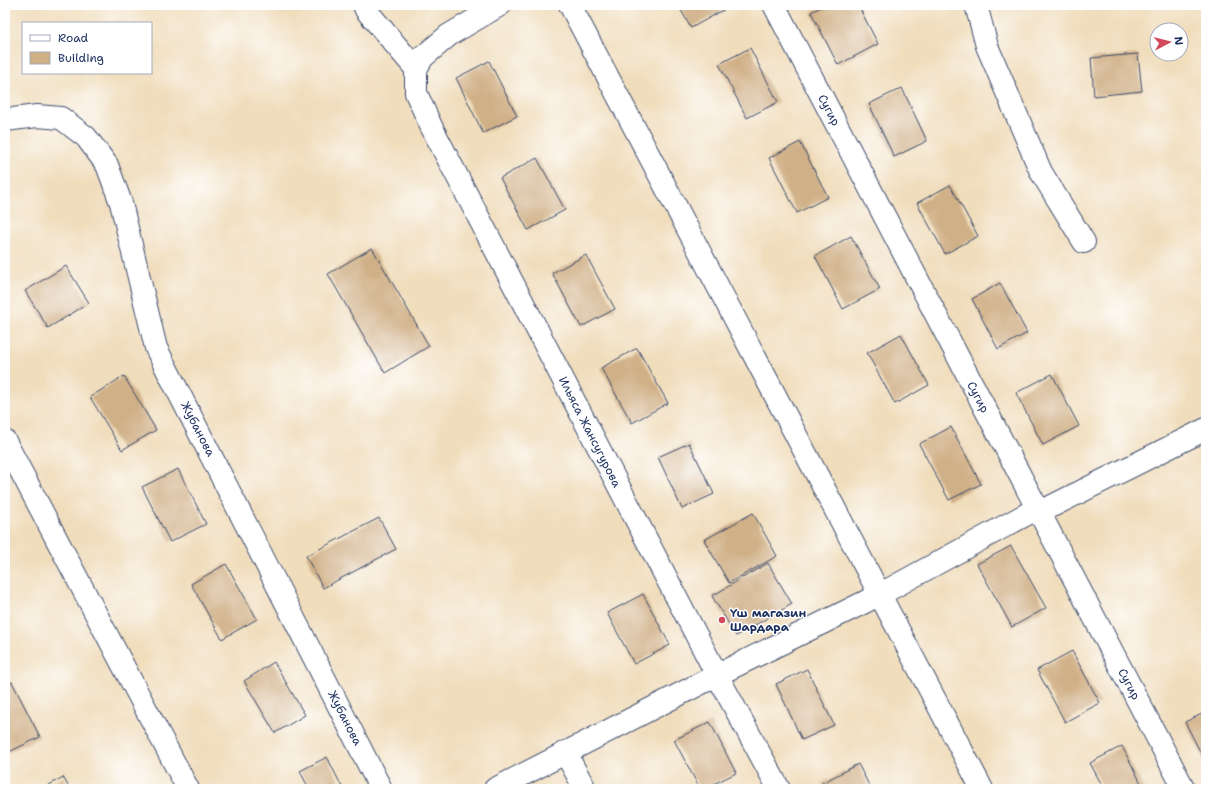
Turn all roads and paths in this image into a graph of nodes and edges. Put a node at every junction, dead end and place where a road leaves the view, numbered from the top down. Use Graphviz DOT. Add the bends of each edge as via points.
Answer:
graph roads {
  1 [pos="364,5"];
  2 [pos="500,5"];
  3 [pos="570,5"];
  4 [pos="774,5"];
  5 [pos="976,5"];
  6 [pos="416,69"];
  7 [pos="5,120"];
  8 [pos="1084,242"];
  9 [pos="1206,429"];
  10 [pos="5,441"];
  11 [pos="1038,511"];
  12 [pos="879,595"];
  13 [pos="717,675"];
  14 [pos="565,752"];
  15 [pos="188,789"];
  16 [pos="381,789"];
  17 [pos="496,789"];
  18 [pos="584,789"];
  19 [pos="779,789"];
  20 [pos="982,789"];
  21 [pos="1184,789"];
  1 -- 6 [label="street"];
  2 -- 6 [label="street" via="449,35 423,57"];
  3 -- 12 [label="street"];
  4 -- 11 [label="street, Сугир"];
  5 -- 8 [label="street" via="987,46 1041,172"];
  6 -- 13 [label="street, Ильяса Жансугурова" via="416,93 431,126"];
  7 -- 16 [label="street, Жубанова" via="37,116 61,118 86,137 107,165 122,203 156,348"];
  9 -- 11 [label="street"];
  10 -- 15 [label="street"];
  11 -- 12 [label="street"];
  11 -- 21 [label="street, Сугир"];
  12 -- 13 [label="street"];
  12 -- 20 [label="street"];
  13 -- 14 [label="street"];
  13 -- 19 [label="street, Ильяса Жансугурова"];
  14 -- 17 [label="street"];
  14 -- 18 [label="street"];
}
